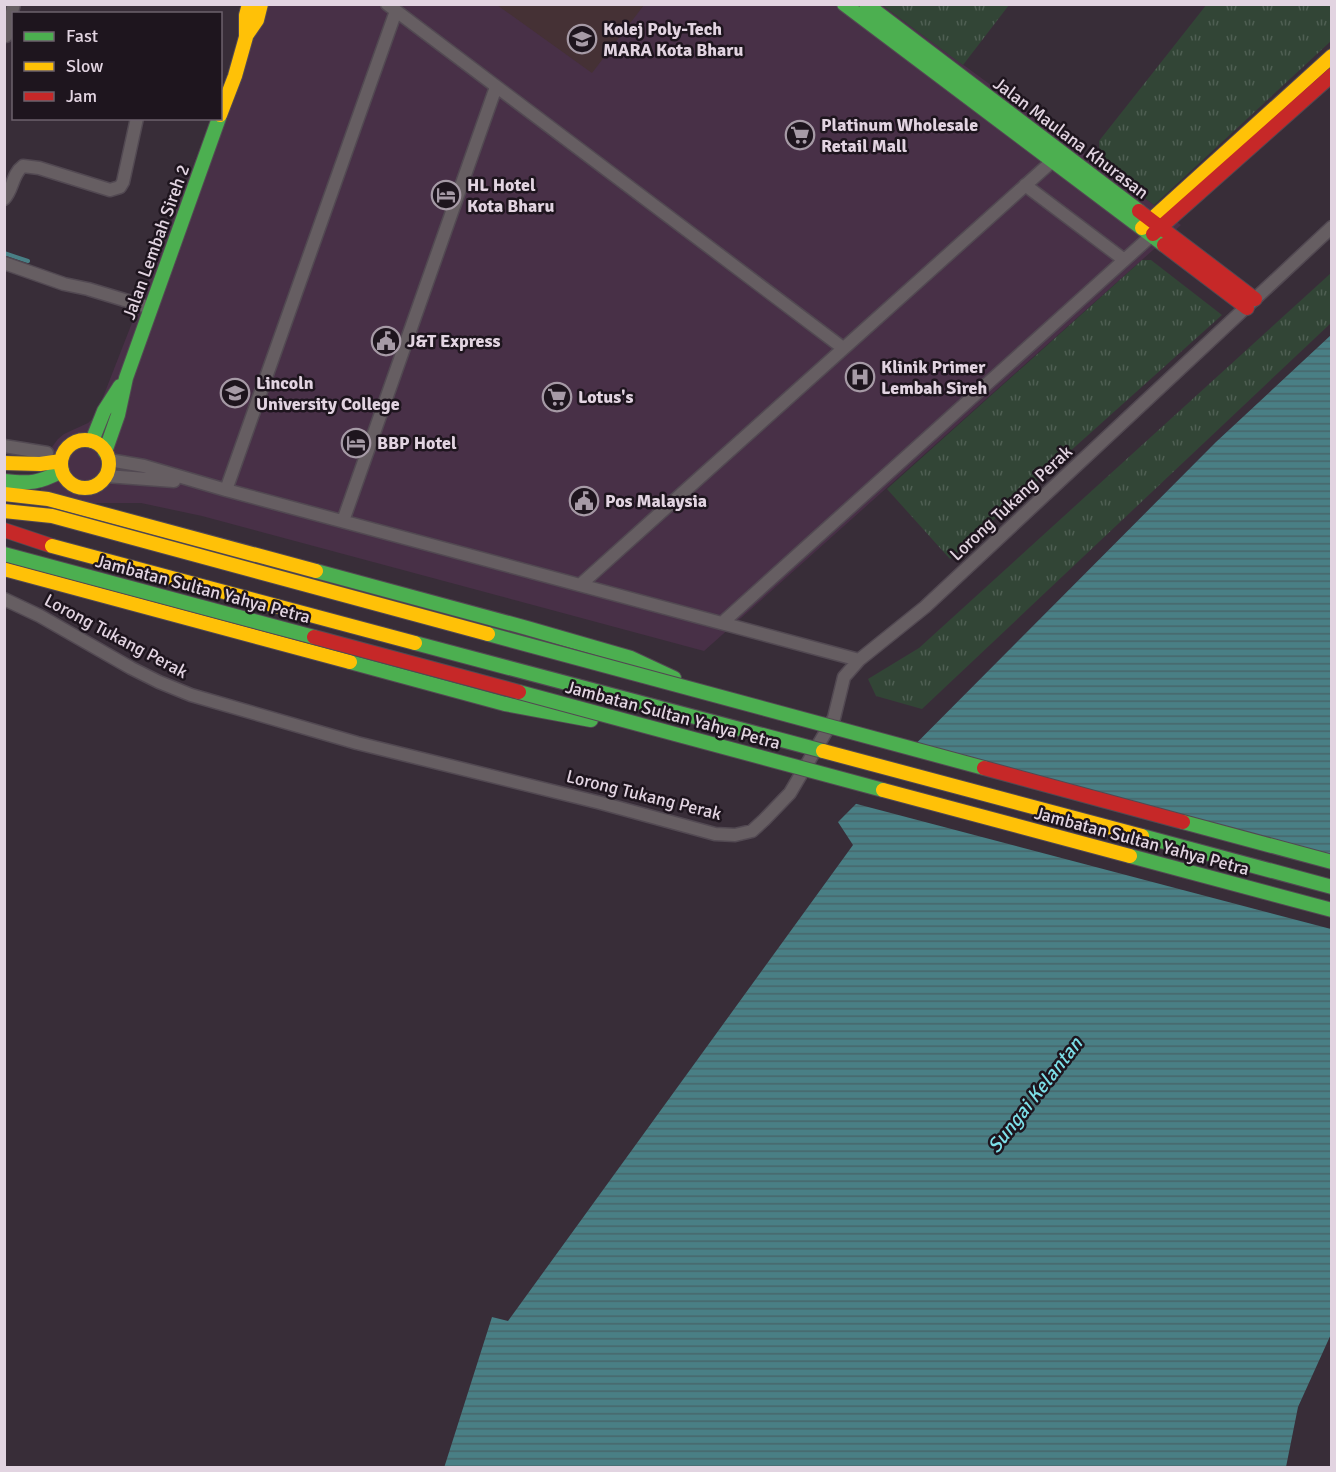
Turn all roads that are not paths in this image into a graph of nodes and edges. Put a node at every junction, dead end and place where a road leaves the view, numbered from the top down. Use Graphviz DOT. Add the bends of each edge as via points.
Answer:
graph roads {
  1 [pos="14,4"];
  2 [pos="249,4"];
  3 [pos="261,4"];
  4 [pos="844,4"];
  5 [pos="866,4"];
  6 [pos="391,8"];
  7 [pos="4,35"];
  8 [pos="246,37"];
  9 [pos="1332,56"];
  10 [pos="1332,75"];
  11 [pos="496,87"];
  12 [pos="222,112"];
  13 [pos="137,120"];
  14 [pos="219,120"];
  15 [pos="1057,157"];
  16 [pos="1025,185"];
  17 [pos="4,199"];
  18 [pos="1332,227"];
  19 [pos="1151,228"];
  20 [pos="1123,259"];
  21 [pos="4,263"];
  22 [pos="1251,304"];
  23 [pos="151,308"];
  24 [pos="843,348"];
  25 [pos="126,378"];
  26 [pos="92,441"];
  27 [pos="4,446"];
  28 [pos="47,453"];
  29 [pos="107,456"];
  30 [pos="4,463"];
  31 [pos="61,466"];
  32 [pos="106,476"];
  33 [pos="4,481"];
  34 [pos="196,482"];
  35 [pos="226,490"];
  36 [pos="4,494"];
  37 [pos="4,511"];
  38 [pos="343,521"];
  39 [pos="4,530"];
  40 [pos="4,541"];
  41 [pos="52,546"];
  42 [pos="4,554"];
  43 [pos="4,568"];
  44 [pos="580,585"];
  45 [pos="4,598"];
  46 [pos="722,623"];
  47 [pos="859,660"];
  48 [pos="701,691"];
  49 [pos="689,738"];
  50 [pos="1332,862"];
  51 [pos="1332,887"];
  52 [pos="1332,910"];
  1 -- 7 [label="street"];
  2 -- 8 [label="main road, Jalan Lembah Sireh 2"];
  3 -- 8 [label="main road"];
  4 -- 15 [label="main road, Jalan Maulana Khurasan"];
  5 -- 15 [label="main road, Jalan Maulana Khurasan"];
  6 -- 11 [label="street"];
  6 -- 35 [label="street"];
  8 -- 12 [label="main road, Jalan Lembah Sireh 2"];
  9 -- 19 [label="main road"];
  10 -- 19 [label="main road"];
  11 -- 24 [label="street"];
  11 -- 38 [label="street"];
  13 -- 17 [label="street" via="120,187 110,190 23,166 17,170"];
  14 -- 23 [label="main road, Jalan Lembah Sireh 2"];
  15 -- 16 [label="street"];
  15 -- 19 [label="main road"];
  16 -- 20 [label="street"];
  16 -- 24 [label="street"];
  18 -- 22 [label="street, Lorong Tukang Perak"];
  19 -- 20 [label="street"];
  19 -- 22 [label="main road"];
  20 -- 46 [label="street"];
  21 -- 23 [label="street"];
  22 -- 47 [label="street, Lorong Tukang Perak" via="925,607"];
  23 -- 25 [label="main road, Jalan Lembah Sireh 2"];
  24 -- 44 [label="street"];
  25 -- 26 [label="main road" via="104,411"];
  25 -- 29 [label="main road"];
  26 -- 29 [label="main road"];
  26 -- 31 [label="main road" via="71,444"];
  27 -- 28 [label="street"];
  29 -- 32 [label="main road"];
  29 -- 34 [label="street"];
  30 -- 31 [label="main road"];
  31 -- 32 [label="main road" via="65,478 78,487 93,486"];
  31 -- 33 [label="main road" via="36,483"];
  32 -- 34 [label="street"];
  34 -- 35 [label="street"];
  35 -- 38 [label="street"];
  36 -- 48 [label="main road, bridge" via="70,505 527,628 631,658"];
  37 -- 48 [label="main road, Jambatan Sultan Yahya Petra, bridge" via="52,516"];
  38 -- 44 [label="street"];
  39 -- 41 [label="main road"];
  40 -- 41 [label="main road"];
  41 -- 51 [label="main road, Jambatan Sultan Yahya Petra, bridge"];
  42 -- 49 [label="main road, Jambatan Sultan Yahya Petra, bridge"];
  43 -- 49 [label="main road, bridge" via="505,704"];
  44 -- 46 [label="street"];
  45 -- 47 [label="street, Lorong Tukang Perak" via="131,668 191,694 357,743 715,834 752,831 790,793 834,718 844,677"];
  46 -- 47 [label="street"];
  48 -- 50 [label="main road, Jambatan Sultan Yahya Petra, bridge"];
  49 -- 52 [label="main road, Jambatan Sultan Yahya Petra, bridge"];
}
